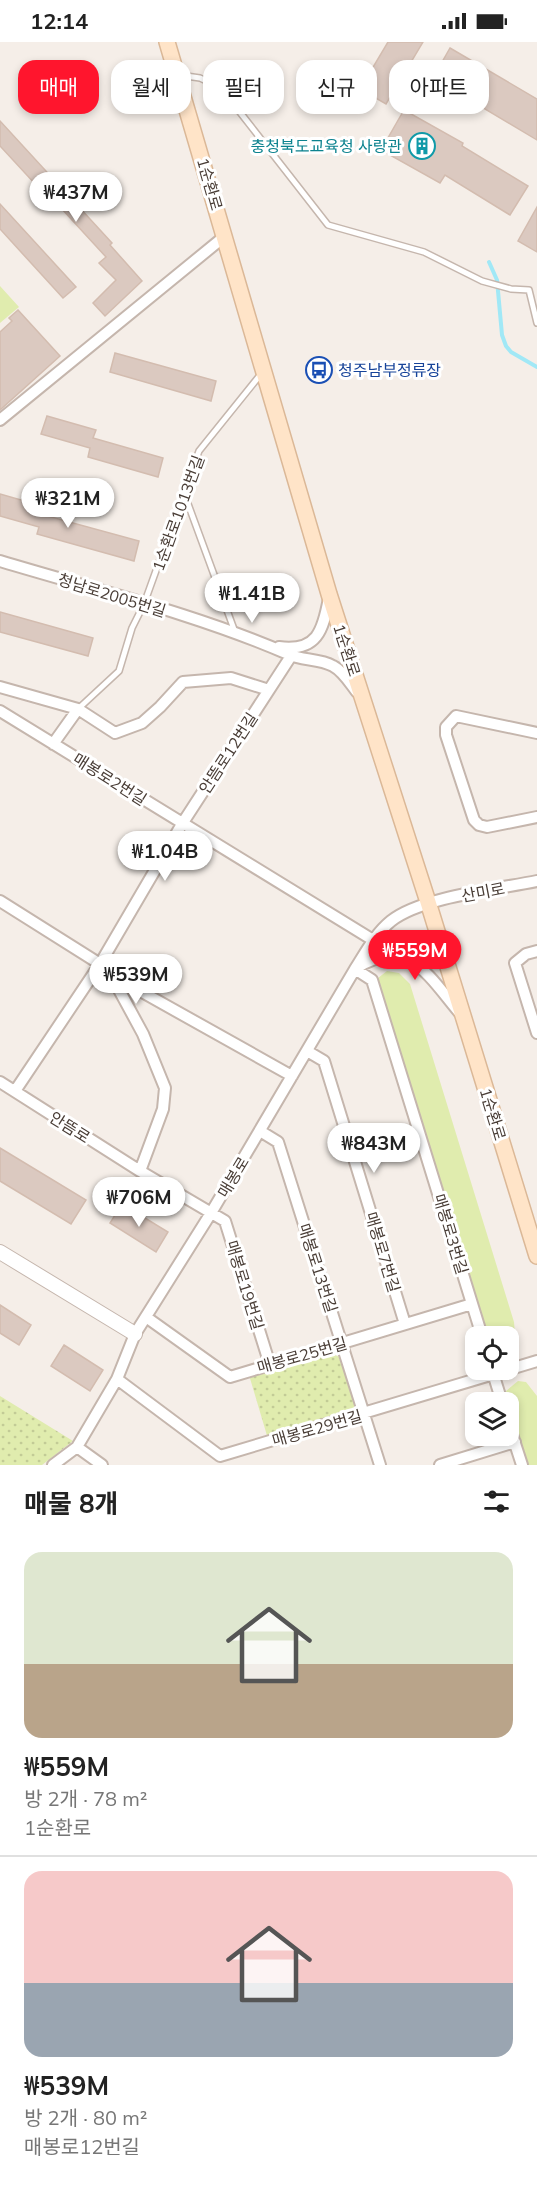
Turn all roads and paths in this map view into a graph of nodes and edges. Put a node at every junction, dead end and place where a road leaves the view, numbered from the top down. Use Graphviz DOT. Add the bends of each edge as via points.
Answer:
graph roads {
  1 [pos="167,42"];
  2 [pos="172,60"];
  3 [pos="191,77"];
  4 [pos="189,114"];
  5 [pos="225,236"];
  6 [pos="537,323"];
  7 [pos="264,370"];
  8 [pos="0,420"];
  9 [pos="184,493"];
  10 [pos="0,561"];
  11 [pos="329,594"];
  12 [pos="144,604"];
  13 [pos="236,633"];
  14 [pos="270,646"];
  15 [pos="291,656"];
  16 [pos="0,687"];
  17 [pos="269,690"];
  18 [pos="363,700"];
  19 [pos="78,709"];
  20 [pos="0,711"];
  21 [pos="537,733"];
  22 [pos="53,744"];
  23 [pos="537,817"];
  24 [pos="182,824"];
  25 [pos="537,881"];
  26 [pos="0,901"];
  27 [pos="428,902"];
  28 [pos="373,940"];
  29 [pos="537,951"];
  30 [pos="100,964"];
  31 [pos="355,969"];
  32 [pos="110,974"];
  33 [pos="463,1016"];
  34 [pos="537,1033"];
  35 [pos="307,1051"];
  36 [pos="292,1076"];
  37 [pos="0,1082"];
  38 [pos="15,1091"];
  39 [pos="260,1131"];
  40 [pos="140,1171"];
  41 [pos="212,1213"];
  42 [pos="0,1252"];
  43 [pos="537,1256"];
  44 [pos="472,1304"];
  45 [pos="146,1317"];
  46 [pos="405,1324"];
  47 [pos="479,1326"];
  48 [pos="135,1334"];
  49 [pos="342,1344"];
  50 [pos="537,1361"];
  51 [pos="270,1365"];
  52 [pos="519,1366"];
  53 [pos="117,1379"];
  54 [pos="469,1380"];
  55 [pos="366,1414"];
  56 [pos="502,1446"];
  57 [pos="516,1446"];
  58 [pos="77,1447"];
  59 [pos="445,1464"];
  60 [pos="53,1465"];
  61 [pos="102,1465"];
  62 [pos="380,1465"];
  63 [pos="522,1465"];
  1 -- 2 [label="main road, 1순환로"];
  3 -- 6 [label="lane" via="221,88 328,225 424,252 510,290 529,290"];
  4 -- 5 [label="main road, 1순환로"];
  5 -- 7 [label="main road, 1순환로"];
  5 -- 8 [label="street"];
  7 -- 9 [label="lane, 1순환로1013번길" via="200,451"];
  7 -- 11 [label="main road, 1순환로"];
  9 -- 12 [label="lane, 1순환로1013번길"];
  9 -- 13 [label="lane"];
  10 -- 12 [label="street, 청남로2005번길"];
  11 -- 14 [label="street" via="325,622 311,642 290,649"];
  11 -- 18 [label="main road, 1순환로"];
  12 -- 13 [label="street, 청남로2005번길"];
  12 -- 19 [label="lane, 1순환로1013번길" via="119,671"];
  13 -- 14 [label="street, 청남로2005번길"];
  14 -- 15 [label="street"];
  15 -- 17 [label="street, 안뜸로12번길"];
  15 -- 18 [label="street" via="334,666"];
  16 -- 19 [label="street"];
  17 -- 19 [label="street" via="231,678 183,682 142,723 115,733"];
  17 -- 24 [label="street, 안뜸로12번길"];
  18 -- 27 [label="main road, 1순환로"];
  19 -- 22 [label="street"];
  20 -- 22 [label="street, 매봉로2번길"];
  21 -- 23 [label="street" via="456,716 446,735 478,825 486,827"];
  22 -- 24 [label="street, 매봉로2번길"];
  24 -- 28 [label="street, 매봉로2번길"];
  24 -- 30 [label="street, 안뜸로12번길"];
  25 -- 27 [label="street, 산미로"];
  26 -- 30 [label="street"];
  27 -- 28 [label="street, 매봉로" via="392,920"];
  27 -- 33 [label="main road, 1순환로"];
  28 -- 31 [label="street, 매봉로"];
  29 -- 34 [label="street" via="515,963"];
  30 -- 32 [label="street"];
  30 -- 38 [label="street, 안뜸로12번길"];
  31 -- 33 [label="street" via="385,955 409,960 424,970"];
  31 -- 35 [label="street, 매봉로"];
  31 -- 44 [label="street, 매봉로3번길" via="372,980"];
  32 -- 36 [label="street"];
  32 -- 40 [label="street" via="143,1034 165,1088 163,1109"];
  33 -- 43 [label="main road, 1순환로"];
  35 -- 36 [label="street, 매봉로"];
  35 -- 46 [label="street, 매봉로7번길" via="324,1061"];
  36 -- 39 [label="street, 매봉로"];
  37 -- 38 [label="street, 안뜸로"];
  38 -- 40 [label="street, 안뜸로"];
  39 -- 41 [label="street, 매봉로"];
  39 -- 49 [label="street, 매봉로13번길" via="278,1142"];
  40 -- 41 [label="street, 안뜸로"];
  41 -- 45 [label="street, 매봉로"];
  41 -- 51 [label="street, 매봉로19번길" via="225,1221"];
  42 -- 48 [label="street"];
  44 -- 46 [label="street, 매봉로25번길"];
  44 -- 47 [label="street, 매봉로3번길"];
  45 -- 48 [label="street, 매봉로"];
  45 -- 51 [label="street, 매봉로25번길" via="230,1377"];
  46 -- 49 [label="street, 매봉로25번길"];
  48 -- 53 [label="street, 매봉로"];
  49 -- 51 [label="street, 매봉로25번길"];
  49 -- 55 [label="street, 매봉로13번길"];
  50 -- 52 [label="street, 매봉로29번길"];
  53 -- 55 [label="street, 매봉로29번길" via="220,1456"];
  53 -- 58 [label="street, 매봉로"];
  54 -- 55 [label="street, 매봉로29번길"];
  55 -- 62 [label="street, 매봉로13번길"];
  56 -- 59 [label="street"];
  57 -- 63 [label="street"];
  58 -- 60 [label="street, 매봉로"];
  58 -- 61 [label="street"];
}
